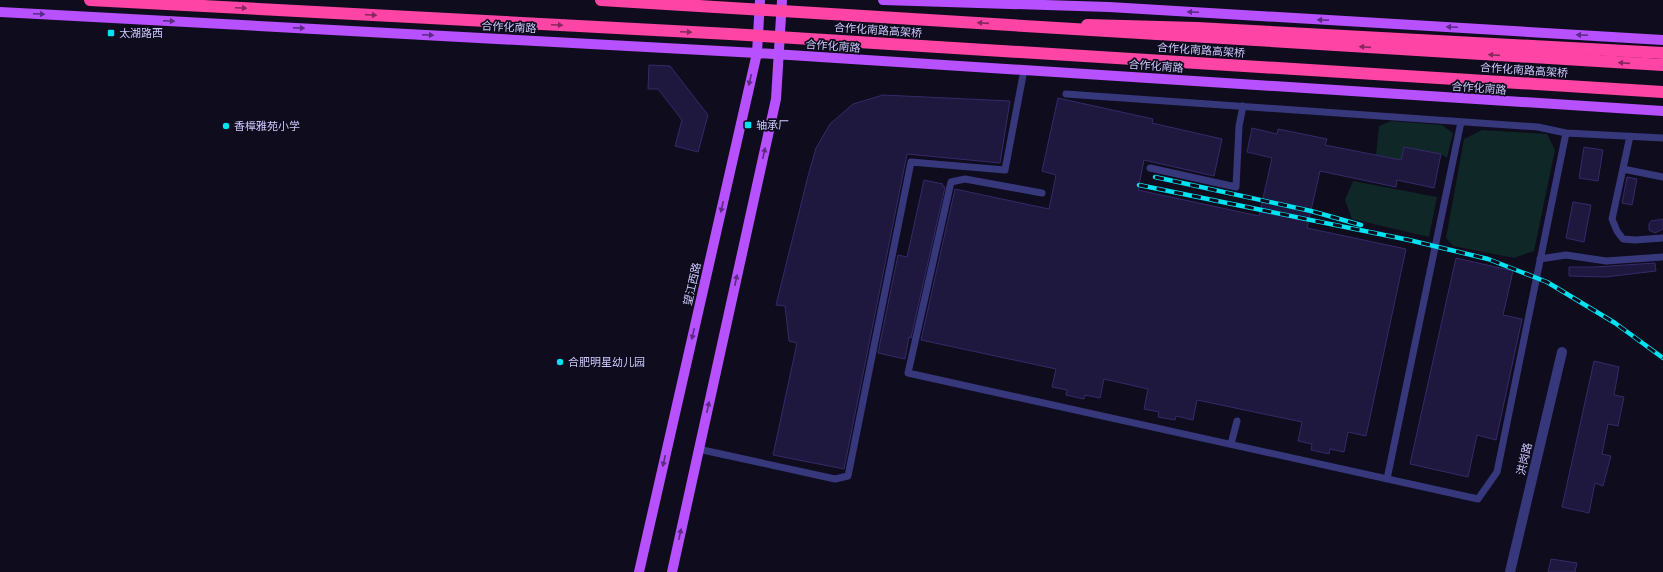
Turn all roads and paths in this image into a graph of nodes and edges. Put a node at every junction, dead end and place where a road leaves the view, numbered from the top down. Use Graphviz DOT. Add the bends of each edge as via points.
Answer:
graph roads {
  1 [pos="90,0"];
  2 [pos="601,0"];
  3 [pos="760,0"];
  4 [pos="782,0"];
  5 [pos="883,0"];
  6 [pos="1110,3"];
  7 [pos="0,12"];
  8 [pos="1009,25"];
  9 [pos="1663,40"];
  10 [pos="757,52"];
  11 [pos="1663,53"];
  12 [pos="779,54"];
  13 [pos="1663,65"];
  14 [pos="1024,70"];
  15 [pos="1663,92"];
  16 [pos="1066,94"];
  17 [pos="1243,106"];
  18 [pos="1663,112"];
  19 [pos="1461,122"];
  20 [pos="1566,133"];
  21 [pos="1630,136"];
  22 [pos="1663,138"];
  23 [pos="1150,168"];
  24 [pos="1623,169"];
  25 [pos="1663,176"];
  26 [pos="1042,194"];
  27 [pos="1663,238"];
  28 [pos="1663,257"];
  29 [pos="1540,259"];
  30 [pos="1562,352"];
  31 [pos="1237,421"];
  32 [pos="1231,444"];
  33 [pos="698,449"];
  34 [pos="1387,478"];
  35 [pos="639,572"];
  36 [pos="672,572"];
  37 [pos="1510,572"];
  1 -- 15 [label="highway, 合作化南路高架桥, one-way, bridge" via="730,34"];
  8 -- 2 [label="highway, 合作化南路高架桥, one-way, bridge"];
  3 -- 10 [label="main road, 望江西路"];
  4 -- 12 [label="main road"];
  5 -- 6 [label="main road"];
  9 -- 6 [label="main road, one-way"];
  7 -- 10 [label="main road, 合作化南路, one-way"];
  8 -- 11 [label="highway, bridge" via="1197,28"];
  13 -- 8 [label="highway, 合作化南路高架桥, one-way, bridge"];
  10 -- 12 [label="main road, 合作化南路"];
  10 -- 35 [label="main road, 望江西路, one-way"];
  12 -- 14 [label="main road, 合作化南路"];
  33 -- 12 [label="main road, one-way" via="776,99"];
  14 -- 18 [label="main road, 合作化南路"];
  14 -- 33 [label="lane" via="1005,170 911,162 848,476 835,479"];
  16 -- 17 [label="lane"];
  17 -- 19 [label="lane"];
  17 -- 23 [label="lane" via="1239,126 1236,187"];
  19 -- 20 [label="lane" via="1538,127"];
  19 -- 34 [label="lane"];
  20 -- 21 [label="lane"];
  20 -- 29 [label="lane"];
  21 -- 22 [label="lane"];
  21 -- 24 [label="lane"];
  24 -- 25 [label="lane"];
  24 -- 27 [label="lane" via="1612,220 1617,231 1623,239"];
  26 -- 32 [label="lane" via="965,179 951,182 908,373"];
  28 -- 29 [label="lane" via="1606,261 1566,255"];
  29 -- 34 [label="lane" via="1497,472 1493,478 1478,499"];
  30 -- 37 [label="street, 洪岗路"];
  31 -- 32 [label="lane"];
  32 -- 34 [label="lane"];
  36 -- 33 [label="main road, one-way"];
}
